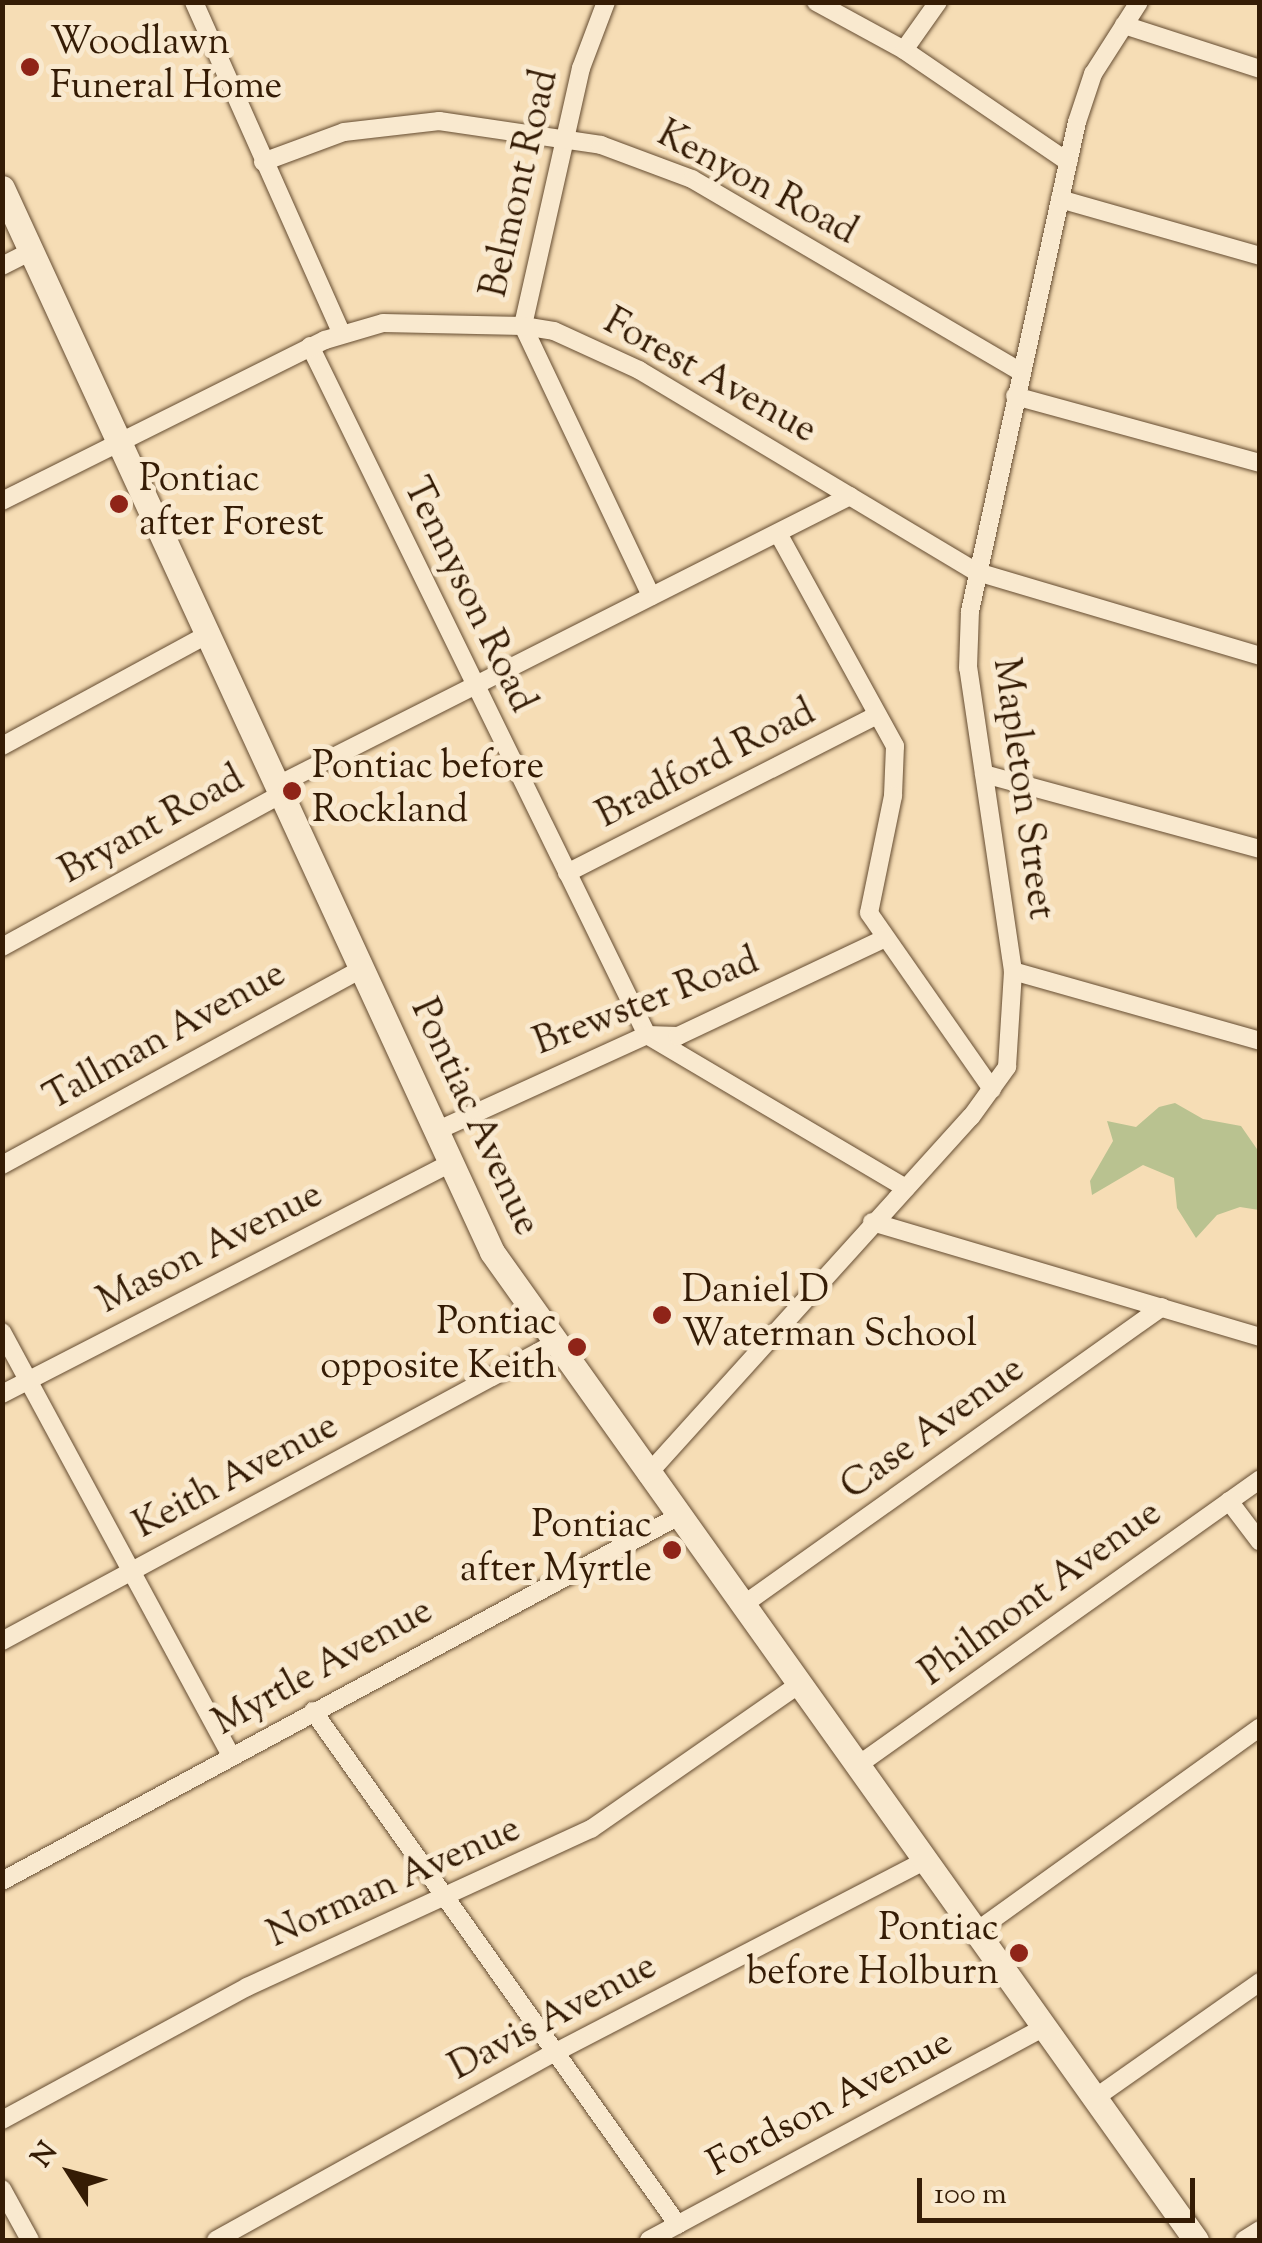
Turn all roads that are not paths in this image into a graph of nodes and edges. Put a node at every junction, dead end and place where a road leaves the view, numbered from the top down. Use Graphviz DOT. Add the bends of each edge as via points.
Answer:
graph roads {
  1 [pos="194,2"];
  2 [pos="606,2"];
  3 [pos="816,2"];
  4 [pos="938,2"];
  5 [pos="1139,2"];
  6 [pos="1124,25"];
  7 [pos="904,50"];
  8 [pos="1260,69"];
  9 [pos="563,135"];
  10 [pos="263,162"];
  11 [pos="1068,162"];
  12 [pos="2,188"];
  13 [pos="1060,199"];
  14 [pos="32,250"];
  15 [pos="1260,256"];
  16 [pos="2,266"];
  17 [pos="523,326"];
  18 [pos="342,334"];
  19 [pos="310,346"];
  20 [pos="1021,372"];
  21 [pos="1015,396"];
  22 [pos="115,440"];
  23 [pos="1260,463"];
  24 [pos="850,496"];
  25 [pos="2,501"];
  26 [pos="780,535"];
  27 [pos="977,572"];
  28 [pos="652,596"];
  29 [pos="208,634"];
  30 [pos="1260,656"];
  31 [pos="476,688"];
  32 [pos="876,716"];
  33 [pos="2,746"];
  34 [pos="984,774"];
  35 [pos="280,789"];
  36 [pos="1260,849"];
  37 [pos="567,873"];
  38 [pos="885,938"];
  39 [pos="2,947"];
  40 [pos="362,969"];
  41 [pos="1013,971"];
  42 [pos="647,1035"];
  43 [pos="1260,1041"];
  44 [pos="992,1089"];
  45 [pos="434,1132"];
  46 [pos="448,1164"];
  47 [pos="2,1165"];
  48 [pos="906,1188"];
  49 [pos="872,1222"];
  50 [pos="1162,1307"];
  51 [pos="2,1332"];
  52 [pos="1260,1337"];
  53 [pos="554,1343"];
  54 [pos="28,1380"];
  55 [pos="2,1394"];
  56 [pos="647,1475"];
  57 [pos="1260,1479"];
  58 [pos="1229,1501"];
  59 [pos="678,1516"];
  60 [pos="1260,1542"];
  61 [pos="132,1572"];
  62 [pos="743,1605"];
  63 [pos="2,1641"];
  64 [pos="800,1684"];
  65 [pos="313,1712"];
  66 [pos="1260,1727"];
  67 [pos="231,1756"];
  68 [pos="861,1763"];
  69 [pos="926,1860"];
  70 [pos="2,1881"];
  71 [pos="443,1899"];
  72 [pos="978,1930"];
  73 [pos="1260,1982"];
  74 [pos="1044,2027"];
  75 [pos="552,2054"];
  76 [pos="1095,2098"];
  77 [pos="2,2120"];
  78 [pos="2,2188"];
  79 [pos="678,2224"];
  80 [pos="1260,2230"];
  81 [pos="30,2240"];
  82 [pos="216,2240"];
  83 [pos="649,2240"];
  84 [pos="1196,2240"];
  85 [pos="1244,2240"];
  1 -- 10 [label="street"];
  2 -- 9 [label="street, Belmont Road"];
  3 -- 7 [label="street"];
  4 -- 7 [label="street"];
  5 -- 6 [label="street, Mapleton Street"];
  6 -- 8 [label="street"];
  6 -- 11 [label="street, Mapleton Street" via="1093,74"];
  7 -- 11 [label="street"];
  9 -- 10 [label="street, Kenyon Road" via="439,121 344,132"];
  9 -- 17 [label="street, Belmont Road"];
  9 -- 20 [label="street, Kenyon Road" via="682,174"];
  10 -- 18 [label="street"];
  11 -- 13 [label="street, Mapleton Street"];
  12 -- 14 [label="main road, Pontiac Avenue"];
  13 -- 15 [label="street"];
  13 -- 20 [label="street, Mapleton Street"];
  14 -- 16 [label="street"];
  14 -- 22 [label="main road, Pontiac Avenue"];
  17 -- 18 [label="street, Forest Avenue" via="441,320"];
  17 -- 24 [label="street, Forest Avenue" via="554,331 639,370"];
  17 -- 28 [label="street, Belmont Road"];
  18 -- 19 [label="street, Forest Avenue"];
  19 -- 22 [label="street, Forest Avenue"];
  19 -- 31 [label="street, Tennyson Road"];
  20 -- 21 [label="street, Mapleton Street"];
  21 -- 23 [label="street"];
  21 -- 27 [label="street, Mapleton Street"];
  22 -- 25 [label="street, Forest Avenue"];
  22 -- 29 [label="main road, Pontiac Avenue"];
  24 -- 26 [label="street, Bryant Road"];
  24 -- 27 [label="street, Forest Avenue"];
  26 -- 28 [label="street, Bryant Road"];
  26 -- 32 [label="street"];
  27 -- 30 [label="street, Forest Avenue"];
  27 -- 34 [label="street, Mapleton Street" via="968,668"];
  28 -- 31 [label="street, Bryant Road"];
  29 -- 33 [label="street"];
  29 -- 35 [label="main road, Pontiac Avenue"];
  31 -- 35 [label="street, Bryant Road"];
  31 -- 37 [label="street, Tennyson Road"];
  32 -- 37 [label="street, Bradford Road"];
  32 -- 38 [label="street" via="898,766 869,913"];
  34 -- 36 [label="street"];
  34 -- 41 [label="street, Mapleton Street"];
  35 -- 39 [label="street, Bryant Road"];
  35 -- 40 [label="main road, Pontiac Avenue"];
  37 -- 42 [label="street, Tennyson Road"];
  38 -- 42 [label="street, Brewster Road" via="678,1036"];
  38 -- 44 [label="street"];
  40 -- 45 [label="main road, Pontiac Avenue"];
  40 -- 47 [label="street, Tallman Avenue"];
  41 -- 43 [label="street"];
  41 -- 44 [label="street, Mapleton Street" via="1012,1051"];
  42 -- 45 [label="street, Brewster Road"];
  42 -- 48 [label="street"];
  44 -- 48 [label="street, Mapleton Street"];
  45 -- 46 [label="main road, Pontiac Avenue"];
  46 -- 53 [label="main road, Pontiac Avenue" via="492,1252"];
  46 -- 54 [label="street, Mason Avenue"];
  48 -- 49 [label="street, Mapleton Street"];
  49 -- 50 [label="street"];
  49 -- 56 [label="street, Mapleton Street"];
  50 -- 52 [label="street"];
  50 -- 62 [label="street, Case Avenue"];
  51 -- 54 [label="street"];
  53 -- 56 [label="main road, Pontiac Avenue"];
  53 -- 61 [label="street, Keith Avenue"];
  54 -- 55 [label="street, Mason Avenue"];
  54 -- 61 [label="street"];
  56 -- 59 [label="main road, Pontiac Avenue"];
  57 -- 58 [label="street, Philmont Avenue"];
  58 -- 60 [label="street"];
  58 -- 68 [label="street, Philmont Avenue"];
  59 -- 62 [label="main road, Pontiac Avenue"];
  59 -- 65 [label="street, Myrtle Avenue"];
  61 -- 63 [label="street, Keith Avenue"];
  61 -- 67 [label="street"];
  62 -- 64 [label="main road, Pontiac Avenue"];
  64 -- 68 [label="main road, Pontiac Avenue"];
  64 -- 71 [label="street, Norman Avenue" via="591,1829"];
  65 -- 67 [label="street, Myrtle Avenue"];
  65 -- 71 [label="street"];
  66 -- 72 [label="street"];
  67 -- 70 [label="street, Myrtle Avenue"];
  68 -- 69 [label="main road, Pontiac Avenue"];
  69 -- 72 [label="main road, Pontiac Avenue"];
  69 -- 75 [label="street, Davis Avenue"];
  71 -- 75 [label="street"];
  71 -- 77 [label="street, Norman Avenue" via="247,1987"];
  72 -- 74 [label="main road, Pontiac Avenue"];
  73 -- 76 [label="street"];
  74 -- 76 [label="main road, Pontiac Avenue"];
  74 -- 79 [label="street, Fordson Avenue"];
  75 -- 79 [label="street"];
  75 -- 82 [label="street, Davis Avenue"];
  76 -- 84 [label="main road, Pontiac Avenue"];
  78 -- 81 [label="street"];
  79 -- 83 [label="street, Fordson Avenue"];
  80 -- 85 [label="street"];
}
